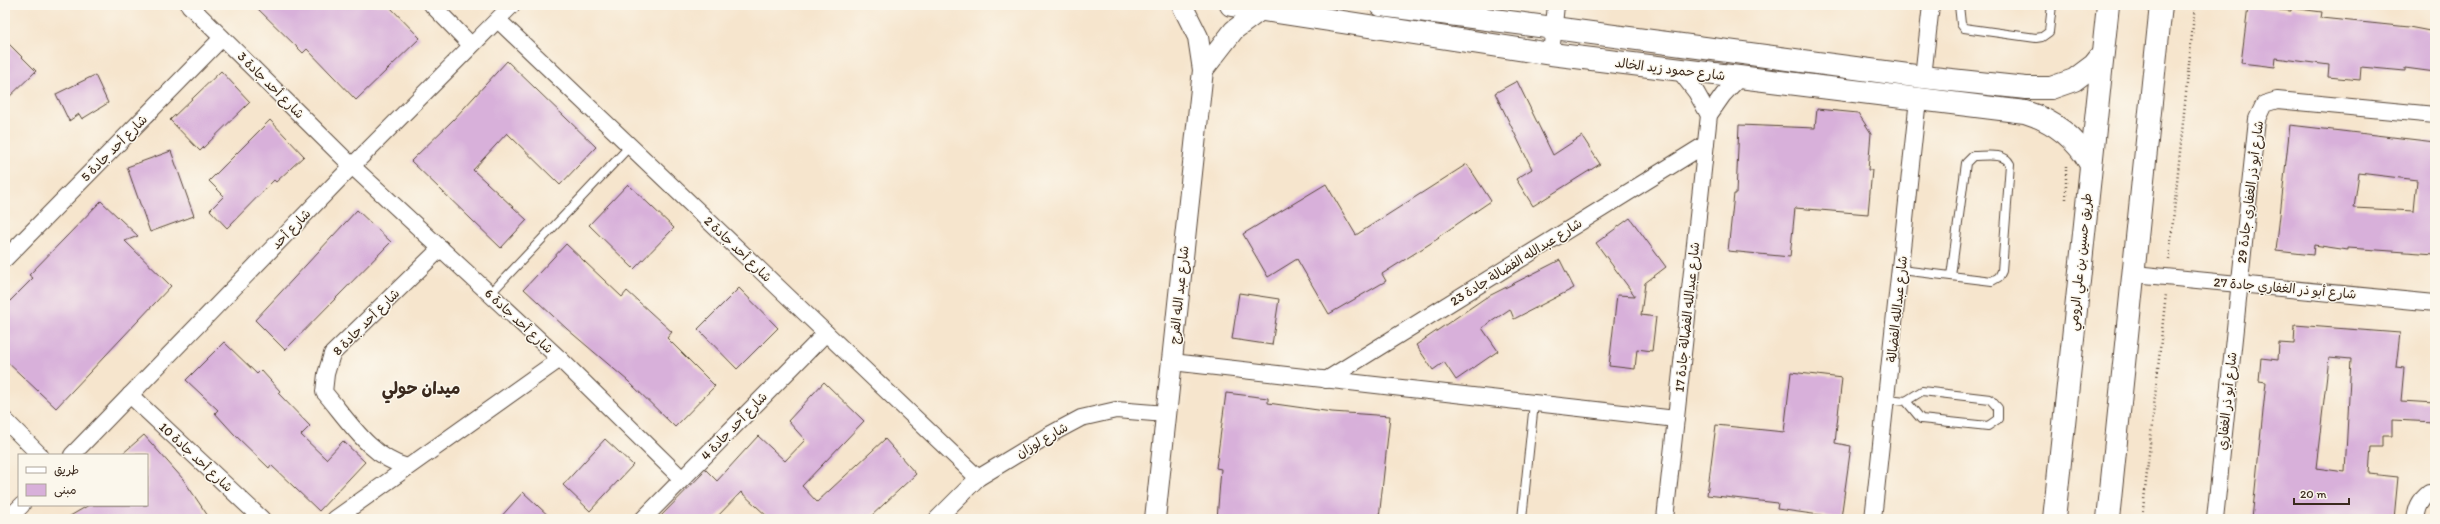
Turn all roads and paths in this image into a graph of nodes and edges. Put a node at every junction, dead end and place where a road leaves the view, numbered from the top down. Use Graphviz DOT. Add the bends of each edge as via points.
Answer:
graph roads {
  1 [pos="189,5"];
  2 [pos="432,5"];
  3 [pos="512,5"];
  4 [pos="1182,5"];
  5 [pos="1231,5"];
  6 [pos="1381,5"];
  7 [pos="1556,5"];
  8 [pos="1931,5"];
  9 [pos="1959,5"];
  10 [pos="2052,5"];
  11 [pos="2108,5"];
  12 [pos="2161,5"];
  13 [pos="1261,10"];
  14 [pos="498,20"];
  15 [pos="1554,27"];
  16 [pos="222,38"];
  17 [pos="472,45"];
  18 [pos="1552,54"];
  19 [pos="2102,55"];
  20 [pos="1203,70"];
  21 [pos="1679,70"];
  22 [pos="1923,77"];
  23 [pos="1740,78"];
  24 [pos="1918,99"];
  25 [pos="1709,115"];
  26 [pos="2435,115"];
  27 [pos="1706,144"];
  28 [pos="630,146"];
  29 [pos="2065,157"];
  30 [pos="2090,163"];
  31 [pos="352,166"];
  32 [pos="2065,205"];
  33 [pos="441,248"];
  34 [pos="5,258"];
  35 [pos="1901,270"];
  36 [pos="2134,274"];
  37 [pos="1951,276"];
  38 [pos="2239,284"];
  39 [pos="490,294"];
  40 [pos="2435,303"];
  41 [pos="826,332"];
  42 [pos="560,360"];
  43 [pos="1172,362"];
  44 [pos="1326,380"];
  45 [pos="130,395"];
  46 [pos="1887,399"];
  47 [pos="1906,401"];
  48 [pos="1534,403"];
  49 [pos="1166,414"];
  50 [pos="1676,419"];
  51 [pos="5,420"];
  52 [pos="39,454"];
  53 [pos="73,454"];
  54 [pos="407,467"];
  55 [pos="978,478"];
  56 [pos="682,479"];
  57 [pos="2435,494"];
  58 [pos="21,506"];
  59 [pos="8,519"];
  60 [pos="262,519"];
  61 [pos="335,519"];
  62 [pos="644,519"];
  63 [pos="937,519"];
  64 [pos="1155,519"];
  65 [pos="1522,519"];
  66 [pos="1665,519"];
  67 [pos="1873,519"];
  68 [pos="2054,519"];
  69 [pos="2108,519"];
  70 [pos="2215,519"];
  71 [pos="2415,519"];
  1 -- 16 [label="street, شارع أحد جادة 3"];
  2 -- 17 [label="street"];
  3 -- 14 [label="street, شارع أحد"];
  4 -- 20 [label="street, شارع عبد الله الفرج" via="1198,37"];
  5 -- 13 [label="main road, شارع حمود زيد الخالد"];
  6 -- 15 [label="main road, شارع حمود زيد الخالد"];
  7 -- 15 [label="street"];
  8 -- 22 [label="street"];
  9 -- 10 [label="lane" via="1961,24 1964,28 2036,38 2049,32"];
  11 -- 19 [label="main road, طريق حسين بن علي الرومي"];
  12 -- 36 [label="main road"];
  13 -- 18 [label="main road, شارع حمود زيد الخالد"];
  13 -- 20 [label="street" via="1234,30"];
  14 -- 17 [label="street, شارع أحد"];
  14 -- 28 [label="street, شارع أحد جادة 2"];
  15 -- 18 [label="street"];
  15 -- 22 [label="main road, شارع حمود زيد الخالد"];
  16 -- 31 [label="street, شارع أحد جادة 3"];
  16 -- 34 [label="street, شارع أحد جادة 5"];
  17 -- 31 [label="street, شارع أحد"];
  18 -- 21 [label="main road, شارع حمود زيد الخالد"];
  19 -- 22 [label="main road, شارع حمود زيد الخالد" via="2094,65 2074,80 2051,88 2026,88"];
  19 -- 30 [label="main road, طريق حسين بن علي الرومي"];
  20 -- 43 [label="street, شارع عبد الله الفرج"];
  21 -- 23 [label="main road, شارع حمود زيد الخالد"];
  21 -- 25 [label="street"];
  23 -- 24 [label="main road, شارع حمود زيد الخالد"];
  23 -- 25 [label="street, شارع عبدالله الفضالة جادة 17" via="1723,95"];
  24 -- 30 [label="main road, شارع حمود زيد الخالد" via="2039,116 2066,132"];
  24 -- 35 [label="street, شارع عبدالله الفضالة"];
  25 -- 27 [label="street, شارع عبدالله الفضالة جادة 17"];
  26 -- 38 [label="street, شارع أبو ذر الغفاري جادة 29" via="2276,100 2264,104 2257,119"];
  27 -- 44 [label="street, شارع عبدالله الفضالة جادة 23"];
  27 -- 50 [label="street, شارع عبدالله الفضالة جادة 17"];
  28 -- 39 [label="lane"];
  28 -- 41 [label="street, شارع أحد جادة 2"];
  29 -- 32 [label="path"];
  30 -- 68 [label="main road, طريق حسين بن علي الرومي"];
  31 -- 33 [label="street, شارع أحد جادة 6"];
  31 -- 45 [label="street, شارع أحد"];
  33 -- 39 [label="street, شارع أحد جادة 6"];
  33 -- 54 [label="street, شارع أحد جادة 8" via="332,354 326,374 324,392 376,453 390,463"];
  35 -- 37 [label="lane"];
  35 -- 46 [label="street, شارع عبدالله الفضالة"];
  36 -- 38 [label="street, شارع أبو ذر الغفاري جادة 27"];
  36 -- 69 [label="main road"];
  37 -- 37 [label="lane" via="1992,280 1998,277 2002,270 2010,164 2002,156 1973,156 1966,164"];
  38 -- 40 [label="street, شارع أبو ذر الغفاري جادة 27"];
  38 -- 70 [label="street, شارع أبو ذر الغفاري"];
  39 -- 42 [label="street, شارع أحد جادة 6"];
  41 -- 55 [label="street, شارع أحد جادة 2"];
  41 -- 56 [label="street, شارع أحد جادة 4"];
  42 -- 54 [label="street"];
  42 -- 56 [label="street, شارع أحد جادة 6"];
  43 -- 44 [label="street"];
  43 -- 49 [label="street, شارع عبد الله الفرج"];
  44 -- 48 [label="street"];
  45 -- 53 [label="street, شارع أحد"];
  45 -- 60 [label="street, شارع أحد جادة 10"];
  46 -- 47 [label="lane"];
  46 -- 67 [label="street, شارع عبدالله الفضالة"];
  47 -- 47 [label="lane" via="1922,392 1990,399 1998,408 1998,419 1988,426 1921,419"];
  48 -- 50 [label="street"];
  48 -- 65 [label="lane"];
  49 -- 55 [label="street, شارع لوزان" via="1116,410 1081,418"];
  49 -- 64 [label="street, شارع عبد الله الفرج"];
  50 -- 66 [label="street, شارع عبدالله الفضالة جادة 17"];
  51 -- 52 [label="street"];
  54 -- 61 [label="street"];
  55 -- 63 [label="street, شارع لوزان"];
  56 -- 62 [label="street, شارع أحد جادة 4"];
  57 -- 71 [label="street" via="2429,493 2421,499 2416,508"];
  58 -- 59 [label="street"];
}
